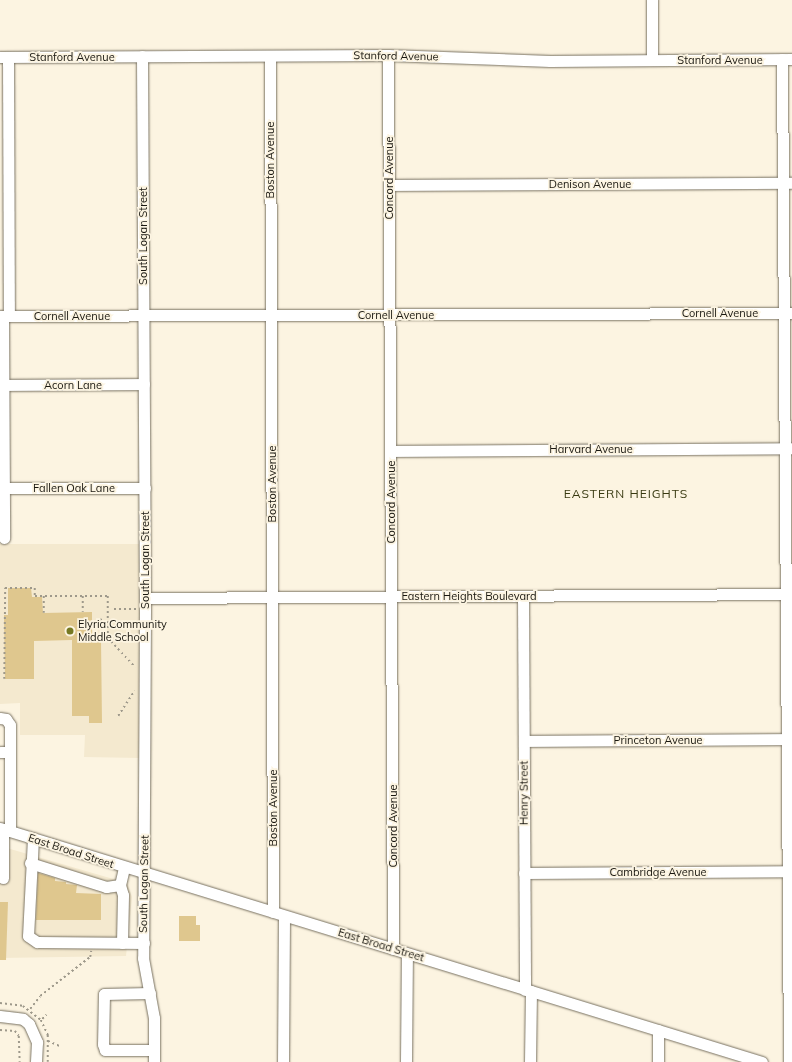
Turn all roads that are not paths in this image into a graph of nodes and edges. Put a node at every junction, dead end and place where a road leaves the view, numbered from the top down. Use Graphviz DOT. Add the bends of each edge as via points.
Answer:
graph roads {
  1 [pos="652,0"];
  2 [pos="388,55"];
  3 [pos="142,56"];
  4 [pos="270,56"];
  5 [pos="4,57"];
  6 [pos="787,59"];
  7 [pos="652,60"];
  8 [pos="788,183"];
  9 [pos="389,185"];
  10 [pos="788,312"];
  11 [pos="271,315"];
  12 [pos="390,315"];
  13 [pos="4,316"];
  14 [pos="144,316"];
  15 [pos="144,384"];
  16 [pos="3,385"];
  17 [pos="789,448"];
  18 [pos="390,451"];
  19 [pos="4,488"];
  20 [pos="145,488"];
  21 [pos="4,538"];
  22 [pos="789,594"];
  23 [pos="523,596"];
  24 [pos="272,597"];
  25 [pos="392,597"];
  26 [pos="145,598"];
  27 [pos="1,718"];
  28 [pos="790,739"];
  29 [pos="524,741"];
  30 [pos="5,752"];
  31 [pos="5,830"];
  32 [pos="33,838"];
  33 [pos="30,863"];
  34 [pos="124,868"];
  35 [pos="790,871"];
  36 [pos="524,873"];
  37 [pos="145,874"];
  38 [pos="3,878"];
  39 [pos="121,890"];
  40 [pos="273,912"];
  41 [pos="284,916"];
  42 [pos="122,943"];
  43 [pos="144,943"];
  44 [pos="393,949"];
  45 [pos="407,954"];
  46 [pos="528,990"];
  47 [pos="150,993"];
  48 [pos="0,1016"];
  49 [pos="658,1030"];
  50 [pos="154,1050"];
  51 [pos="36,1062"];
  52 [pos="154,1062"];
  53 [pos="283,1062"];
  54 [pos="406,1062"];
  55 [pos="530,1062"];
  56 [pos="658,1062"];
  57 [pos="762,1062"];
  58 [pos="789,1062"];
  1 -- 7 [label="street"];
  2 -- 4 [label="street, Stanford Avenue"];
  2 -- 7 [label="street, Stanford Avenue" via="550,61"];
  2 -- 9 [label="street, Concord Avenue"];
  3 -- 4 [label="street, Stanford Avenue"];
  3 -- 5 [label="street, Stanford Avenue"];
  3 -- 14 [label="street, South Logan Street"];
  4 -- 11 [label="street, Boston Avenue"];
  5 -- 13 [label="street"];
  6 -- 7 [label="street, Stanford Avenue"];
  6 -- 8 [label="street"];
  8 -- 9 [label="street, Denison Avenue"];
  8 -- 10 [label="street"];
  9 -- 12 [label="street, Concord Avenue"];
  10 -- 12 [label="street, Cornell Avenue"];
  10 -- 17 [label="street"];
  11 -- 12 [label="street, Cornell Avenue"];
  11 -- 14 [label="street, Cornell Avenue"];
  11 -- 24 [label="street, Boston Avenue"];
  12 -- 18 [label="street, Concord Avenue"];
  13 -- 14 [label="street, Cornell Avenue"];
  13 -- 16 [label="street"];
  14 -- 15 [label="street, South Logan Street"];
  15 -- 16 [label="street, Acorn Lane"];
  15 -- 20 [label="street, South Logan Street"];
  16 -- 19 [label="street"];
  17 -- 18 [label="street, Harvard Avenue"];
  17 -- 22 [label="street"];
  18 -- 25 [label="street, Concord Avenue"];
  19 -- 20 [label="street, Fallen Oak Lane"];
  19 -- 21 [label="street"];
  20 -- 26 [label="street, South Logan Street"];
  22 -- 23 [label="street, Eastern Heights Boulevard"];
  22 -- 28 [label="street"];
  23 -- 25 [label="street, Eastern Heights Boulevard"];
  23 -- 29 [label="street, Henry Street"];
  24 -- 25 [label="street, Eastern Heights Boulevard"];
  24 -- 26 [label="street, Eastern Heights Boulevard"];
  24 -- 40 [label="street, Boston Avenue"];
  25 -- 44 [label="street, Concord Avenue"];
  26 -- 37 [label="street, South Logan Street"];
  27 -- 30 [label="street" via="9,721 10,725"];
  28 -- 29 [label="street, Princeton Avenue"];
  28 -- 35 [label="street"];
  29 -- 36 [label="street, Henry Street"];
  30 -- 31 [label="street"];
  31 -- 32 [label="street, East Broad Street"];
  31 -- 38 [label="street"];
  32 -- 33 [label="street"];
  32 -- 34 [label="street, East Broad Street"];
  33 -- 39 [label="street"];
  33 -- 42 [label="street" via="28,936 37,942"];
  34 -- 37 [label="street, East Broad Street"];
  34 -- 39 [label="street"];
  35 -- 36 [label="street, Cambridge Avenue"];
  35 -- 58 [label="street"];
  36 -- 46 [label="street, Henry Street"];
  37 -- 40 [label="street, East Broad Street"];
  37 -- 43 [label="street, South Logan Street"];
  39 -- 42 [label="street"];
  40 -- 41 [label="street, East Broad Street"];
  41 -- 44 [label="street, East Broad Street"];
  41 -- 53 [label="street"];
  42 -- 43 [label="street"];
  43 -- 47 [label="street, South Logan Street" via="143,958"];
  44 -- 45 [label="street, East Broad Street"];
  45 -- 46 [label="street, East Broad Street"];
  45 -- 54 [label="street"];
  46 -- 49 [label="street, East Broad Street"];
  46 -- 55 [label="street, Henry Street"];
  47 -- 50 [label="street, South Logan Street" via="154,1018"];
  47 -- 50 [label="street" via="104,994 105,1050"];
  48 -- 51 [label="street" via="23,1019 30,1024 37,1042"];
  49 -- 56 [label="street"];
  49 -- 57 [label="street, East Broad Street"];
  50 -- 52 [label="street, South Logan Street"];
}
